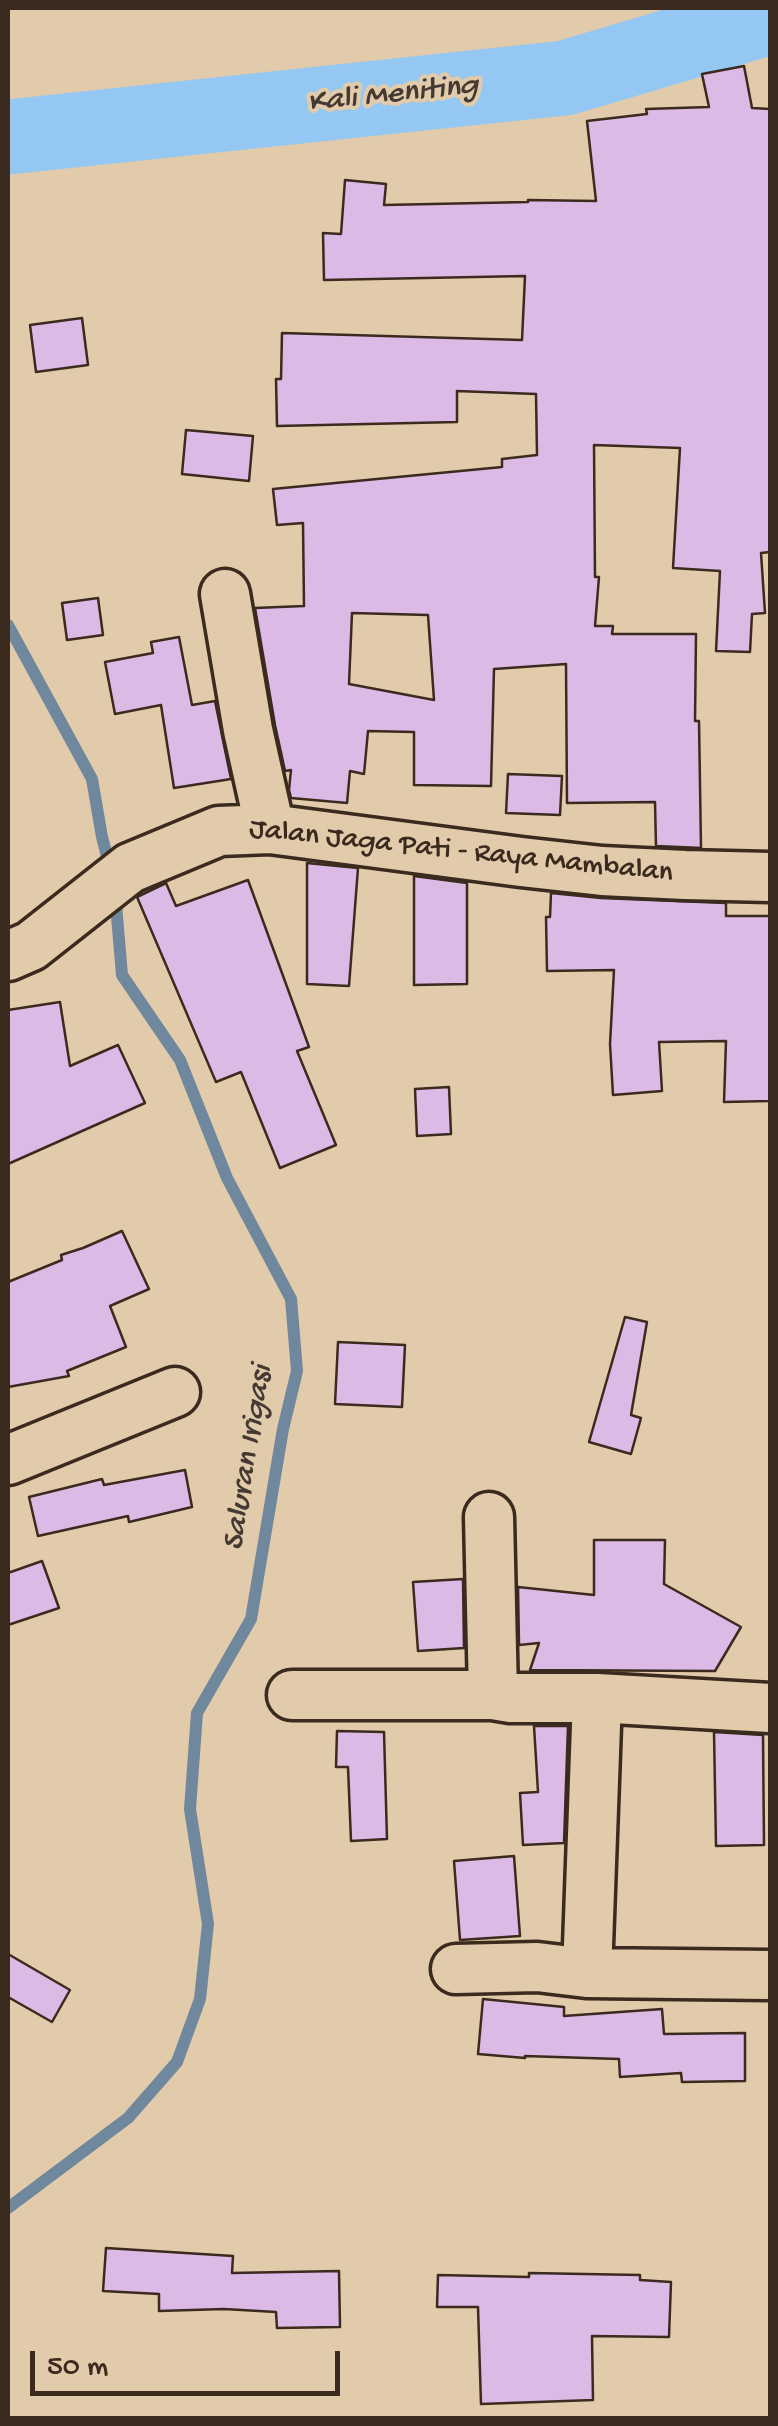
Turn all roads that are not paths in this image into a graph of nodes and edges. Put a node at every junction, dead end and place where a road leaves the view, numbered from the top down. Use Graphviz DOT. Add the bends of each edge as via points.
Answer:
graph roads {
  1 [pos="225,594"];
  2 [pos="270,829"];
  3 [pos="770,876"];
  4 [pos="19,950"];
  5 [pos="175,1392"];
  6 [pos="8,1460"];
  7 [pos="489,1517"];
  8 [pos="292,1695"];
  9 [pos="493,1695"];
  10 [pos="596,1698"];
  11 [pos="770,1708"];
  12 [pos="456,1969"];
  13 [pos="587,1972"];
  14 [pos="770,1975"];
  1 -- 2 [label="street"];
  2 -- 3 [label="street, Jalan Jaga Pati - Raya Mambalan" via="586,869"];
  2 -- 4 [label="street, Jalan Jaga Pati - Raya Mambalan" via="219,831 130,868"];
  5 -- 6 [label="street"];
  7 -- 9 [label="street"];
  8 -- 9 [label="street"];
  9 -- 10 [label="street"];
  10 -- 11 [label="street"];
  10 -- 13 [label="street"];
  12 -- 13 [label="street"];
  13 -- 14 [label="street"];
}
